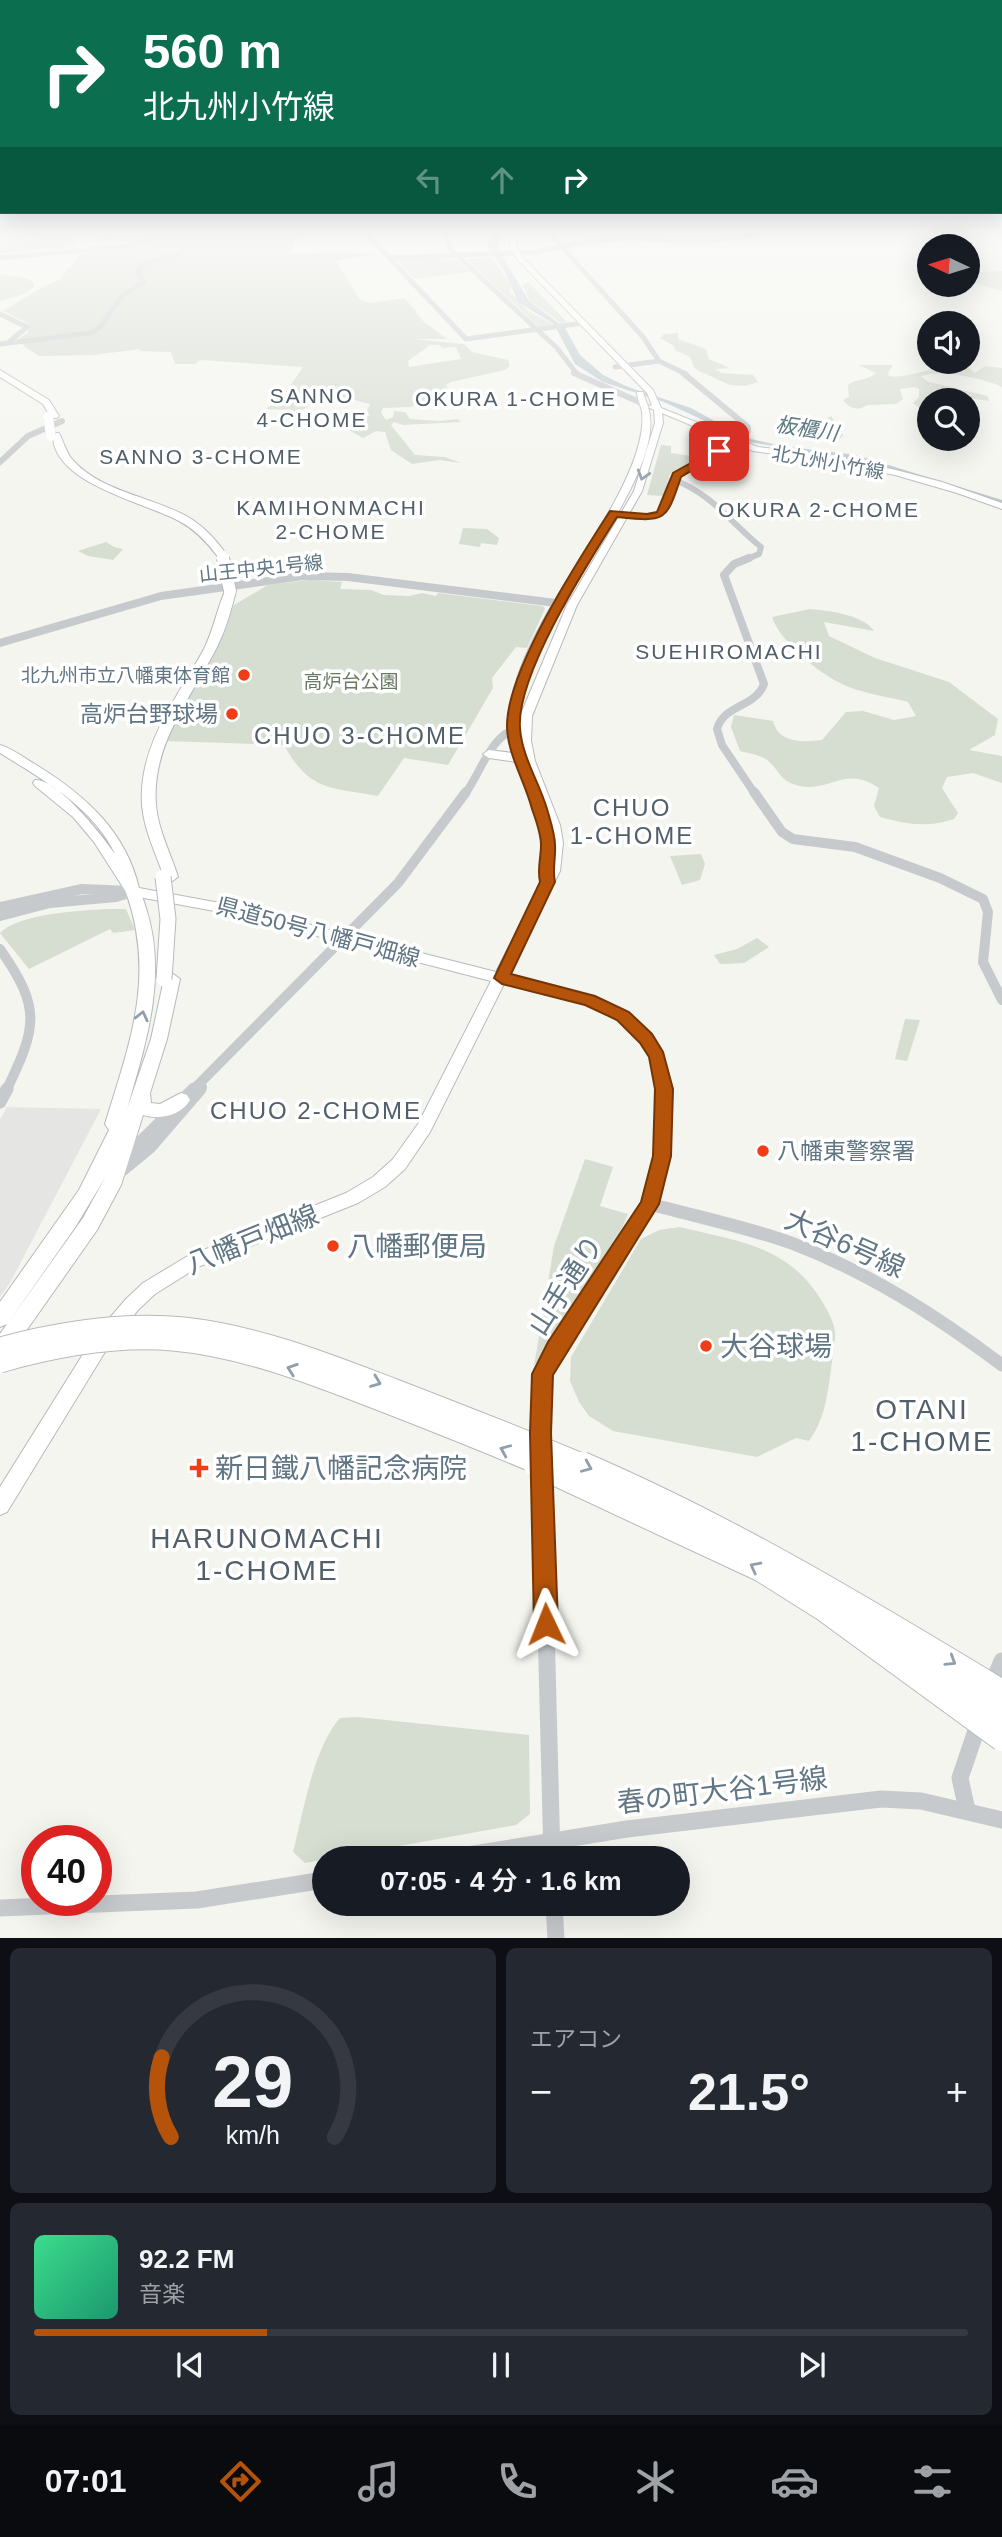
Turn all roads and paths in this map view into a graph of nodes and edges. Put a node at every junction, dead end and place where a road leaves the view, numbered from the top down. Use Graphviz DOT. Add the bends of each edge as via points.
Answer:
graph roads {
  1 [pos="7,317"];
  2 [pos="107,317"];
  3 [pos="446,317"];
  4 [pos="523,317"];
  5 [pos="573,317"];
  6 [pos="625,317"];
  7 [pos="579,323"];
  8 [pos="536,330"];
  9 [pos="662,363"];
  10 [pos="624,365"];
  11 [pos="615,367"];
  12 [pos="0,374"];
  13 [pos="650,401"];
  14 [pos="55,418"];
  15 [pos="732,441"];
  16 [pos="0,463"];
  17 [pos="674,480"];
  18 [pos="1002,506"];
  19 [pos="614,513"];
  20 [pos="626,515"];
  21 [pos="559,603"];
  22 [pos="572,605"];
  23 [pos="0,643"];
  24 [pos="519,727"];
  25 [pos="0,748"];
  26 [pos="489,754"];
  27 [pos="520,757"];
  28 [pos="0,758"];
  29 [pos="548,882"];
  30 [pos="133,892"];
  31 [pos="0,907"];
  32 [pos="0,916"];
  33 [pos="344,940"];
  34 [pos="0,949"];
  35 [pos="502,978"];
  36 [pos="168,979"];
  37 [pos="1002,1000"];
  38 [pos="229,1055"];
  39 [pos="142,1091"];
  40 [pos="181,1100"];
  41 [pos="0,1102"];
  42 [pos="121,1159"];
  43 [pos="650,1204"];
  44 [pos="70,1218"];
  45 [pos="0,1318"];
  46 [pos="0,1328"];
  47 [pos="0,1349"];
  48 [pos="0,1363"];
  49 [pos="1002,1365"];
  50 [pos="0,1505"];
  51 [pos="765,1552"];
  52 [pos="1002,1661"];
  53 [pos="999,1685"];
  54 [pos="1002,1718"];
  55 [pos="1002,1739"];
  56 [pos="967,1810"];
  57 [pos="1002,1820"];
  58 [pos="552,1846"];
  59 [pos="578,1846"];
  60 [pos="312,1882"];
  61 [pos="0,1908"];
  62 [pos="555,1916"];
  63 [pos="556,1938"];
  1 -- 2 [label="street" via="27,327 18,337 0,344 92,333"];
  3 -- 8 [label="street" via="466,339"];
  4 -- 8 [label="street"];
  5 -- 7 [label="main road"];
  6 -- 9 [label="street"];
  7 -- 8 [label="street"];
  7 -- 10 [label="main road"];
  7 -- 11 [label="main road"];
  8 -- 13 [label="street" via="562,353 573,372"];
  9 -- 10 [label="street"];
  9 -- 15 [label="street" via="686,374 746,424 748,431"];
  10 -- 11 [label="street"];
  10 -- 13 [label="main road"];
  11 -- 13 [label="main road"];
  12 -- 14 [label="highway"];
  13 -- 15 [label="main road, 北九州小竹線"];
  13 -- 19 [label="main road" via="630,482"];
  13 -- 20 [label="main road, one-way" via="659,423"];
  14 -- 16 [label="street" via="24,436"];
  14 -- 36 [label="highway, bridge" via="58,457 68,468 196,529 219,555 227,592 143,767 143,816 167,877 177,919"];
  15 -- 17 [label="street" via="681,471"];
  15 -- 18 [label="main road, 北九州小竹線" via="760,450 858,464"];
  17 -- 20 [label="street" via="661,514"];
  17 -- 37 [label="street" via="720,506 740,533 761,547 759,554 734,564 724,575 764,684 753,699 721,718 716,728 730,757 785,836 812,844 844,844 972,890 983,899 987,907 981,954"];
  19 -- 20 [label="street"];
  19 -- 21 [label="main road"];
  20 -- 22 [label="main road"];
  21 -- 22 [label="street, 山王中央1号線"];
  21 -- 23 [label="street, 山王中央1号線" via="360,578 303,576 161,596"];
  21 -- 24 [label="main road" via="522,685"];
  22 -- 24 [label="main road"];
  24 -- 26 [label="street" via="502,734"];
  24 -- 27 [label="main road"];
  24 -- 29 [label="main road" via="554,825 557,843"];
  25 -- 30 [label="main road" via="66,792 112,834 126,856"];
  26 -- 27 [label="main road"];
  26 -- 33 [label="street" via="422,854"];
  27 -- 29 [label="main road" via="545,828"];
  28 -- 30 [label="main road" via="77,814 100,839"];
  29 -- 35 [label="main road"];
  30 -- 31 [label="street" via="78,890"];
  30 -- 32 [label="street"];
  30 -- 33 [label="main road, 県道50号八幡戸畑線" via="185,897"];
  44 -- 30 [label="highway, one-way" via="114,1124 144,1006 148,948"];
  33 -- 35 [label="main road, 県道50号八幡戸畑線"];
  33 -- 38 [label="street"];
  34 -- 41 [label="street" via="27,989 32,1008 32,1028 24,1052"];
  35 -- 43 [label="street, 山手通り" via="607,1007 636,1026 646,1039 657,1056 664,1089 662,1156"];
  35 -- 50 [label="main road, 八幡戸畑線" via="424,1128 399,1164 352,1198 183,1267 134,1300 97,1347"];
  36 -- 39 [label="highway" via="159,1039"];
  36 -- 42 [label="highway"];
  38 -- 40 [label="street"];
  38 -- 42 [label="street" via="177,1116"];
  39 -- 40 [label="highway" via="143,1106 151,1112"];
  39 -- 42 [label="highway"];
  40 -- 42 [label="street"];
  42 -- 44 [label="highway"];
  42 -- 46 [label="street"];
  42 -- 47 [label="highway" via="90,1224"];
  43 -- 49 [label="street, 大谷6号線" via="793,1244 855,1270 935,1316"];
  43 -- 58 [label="street, 山手通り" via="542,1374"];
  44 -- 45 [label="highway"];
  47 -- 51 [label="highway, one-way, bridge" via="66,1331 146,1325 226,1334 277,1346 528,1442"];
  55 -- 48 [label="highway, one-way, bridge" via="761,1570 485,1442 283,1366 196,1344 161,1341 86,1344"];
  51 -- 53 [label="highway, one-way, bridge"];
  51 -- 54 [label="highway, bridge"];
  52 -- 53 [label="street"];
  53 -- 56 [label="street" via="960,1778"];
  56 -- 57 [label="street, 春の町大谷1号線"];
  56 -- 59 [label="street, 春の町大谷1号線" via="881,1799"];
  60 -- 61 [label="street" via="197,1900"];
  62 -- 63 [label="street"];
}
